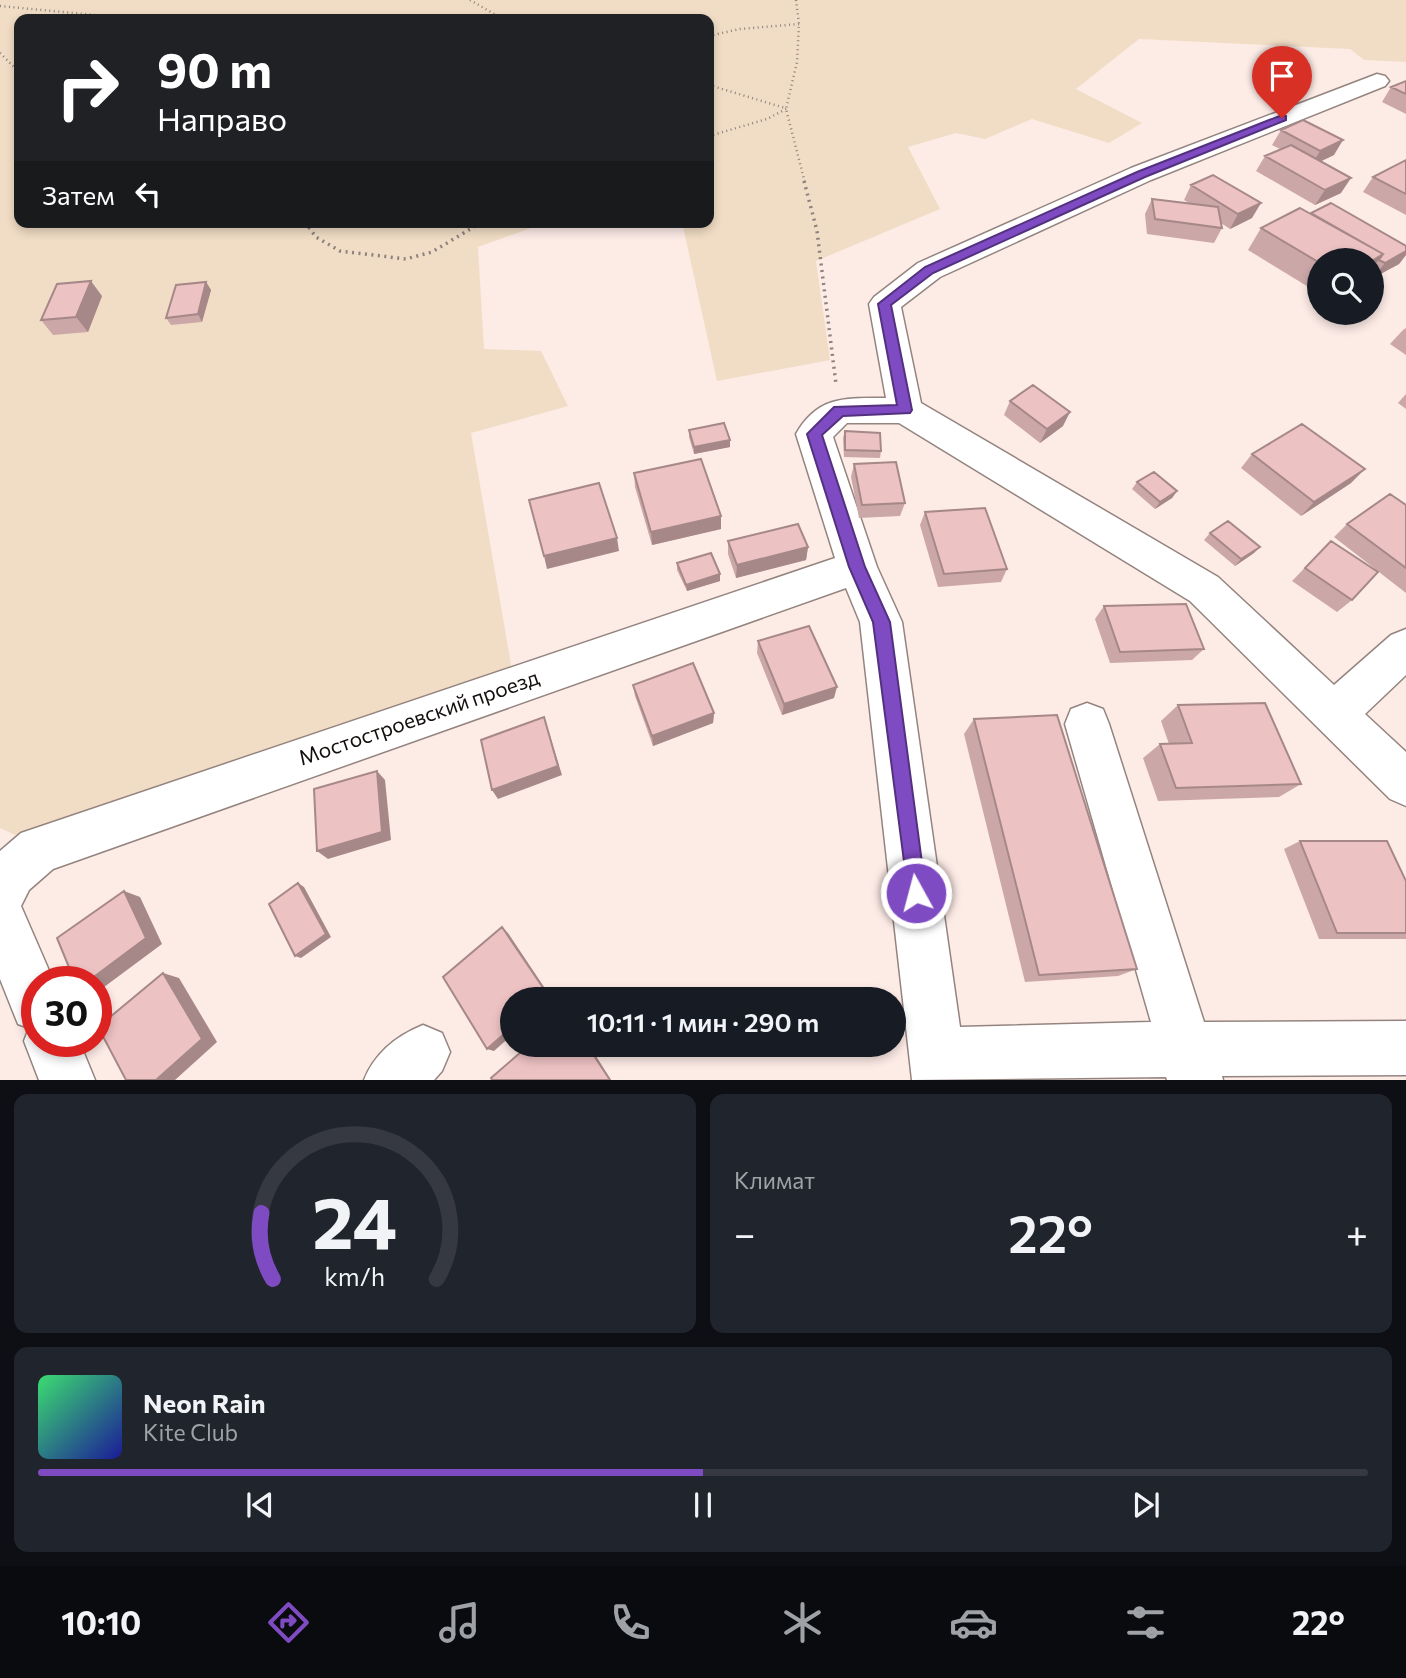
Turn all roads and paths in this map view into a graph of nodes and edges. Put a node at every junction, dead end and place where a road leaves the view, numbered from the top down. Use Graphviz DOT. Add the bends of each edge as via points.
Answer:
graph roads {
  1 [pos="470,0"];
  2 [pos="796,0"];
  3 [pos="0,6"];
  4 [pos="84,14"];
  5 [pos="494,14"];
  6 [pos="799,24"];
  7 [pos="714,35"];
  8 [pos="0,53"];
  9 [pos="14,67"];
  10 [pos="1377,81"];
  11 [pos="714,87"];
  12 [pos="786,109"];
  13 [pos="714,135"];
  14 [pos="309,228"];
  15 [pos="472,228"];
  16 [pos="905,410"];
  17 [pos="839,411"];
  18 [pos="857,567"];
  19 [pos="1406,648"];
  20 [pos="1334,714"];
  21 [pos="1087,724"];
  22 [pos="1406,783"];
  23 [pos="0,896"];
  24 [pos="0,916"];
  25 [pos="21,967"];
  26 [pos="1406,1048"];
  27 [pos="58,1057"];
  28 [pos="1191,1064"];
  29 [pos="938,1067"];
  30 [pos="67,1080"];
  1 -- 5 [label="path"];
  2 -- 6 [label="path"];
  3 -- 4 [label="path"];
  6 -- 7 [label="path"];
  6 -- 12 [label="path" via="797,62"];
  8 -- 9 [label="path"];
  10 -- 16 [label="street" via="1141,174 929,270 885,304"];
  11 -- 12 [label="path"];
  12 -- 13 [label="path"];
  12 -- 17 [label="path" via="817,231"];
  14 -- 15 [label="path" via="340,251 406,259 432,252"];
  16 -- 17 [label="street"];
  16 -- 20 [label="street" via="1205,589"];
  17 -- 18 [label="street" via="814,434"];
  18 -- 23 [label="street, Мостостроевский проезд" via="38,850 12,873"];
  18 -- 29 [label="street" via="881,622"];
  19 -- 20 [label="street"];
  20 -- 22 [label="street"];
  21 -- 28 [label="street"];
  24 -- 25 [label="street"];
  26 -- 28 [label="street"];
  27 -- 30 [label="street"];
  28 -- 29 [label="street"];
}
